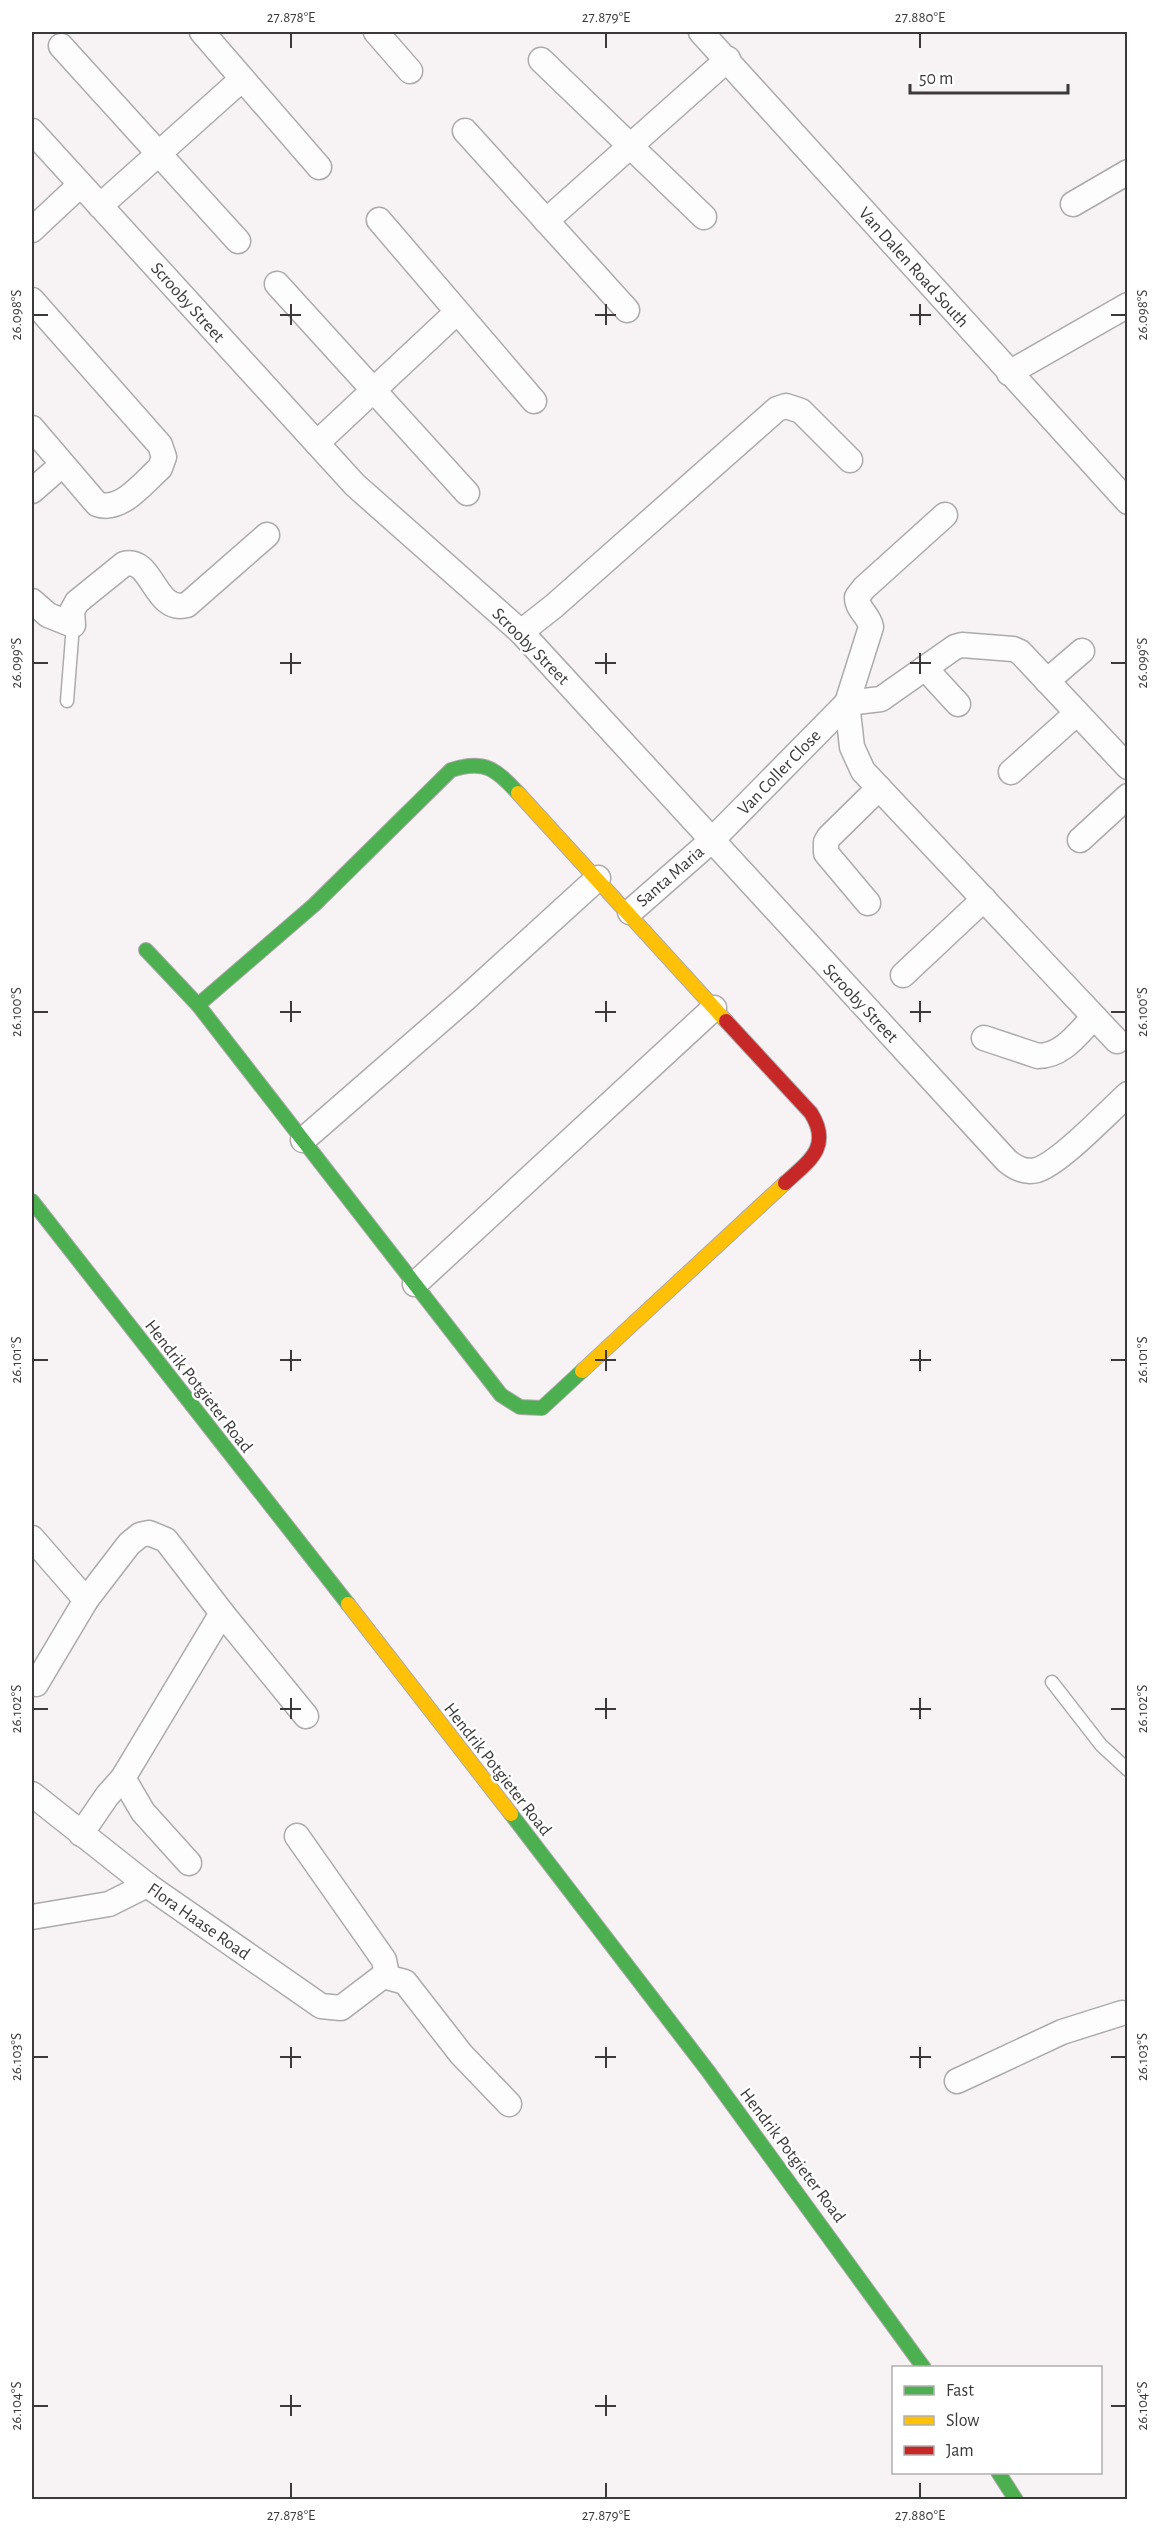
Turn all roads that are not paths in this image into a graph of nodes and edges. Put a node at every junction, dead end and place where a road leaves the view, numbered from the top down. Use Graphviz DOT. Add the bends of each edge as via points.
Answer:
graph roads {
  1 [pos="202,32"];
  2 [pos="376,32"];
  3 [pos="702,32"];
  4 [pos="61,46"];
  5 [pos="728,59"];
  6 [pos="541,60"];
  7 [pos="410,70"];
  8 [pos="241,80"];
  9 [pos="32,131"];
  10 [pos="465,132"];
  11 [pos="630,147"];
  12 [pos="159,153"];
  13 [pos="319,167"];
  14 [pos="1128,172"];
  15 [pos="80,185"];
  16 [pos="1072,204"];
  17 [pos="100,206"];
  18 [pos="704,217"];
  19 [pos="379,220"];
  20 [pos="546,221"];
  21 [pos="32,230"];
  22 [pos="238,241"];
  23 [pos="277,284"];
  24 [pos="32,300"];
  25 [pos="1128,305"];
  26 [pos="627,310"];
  27 [pos="457,312"];
  28 [pos="1009,373"];
  29 [pos="374,390"];
  30 [pos="534,400"];
  31 [pos="32,428"];
  32 [pos="317,443"];
  33 [pos="850,460"];
  34 [pos="62,465"];
  35 [pos="32,491"];
  36 [pos="468,493"];
  37 [pos="1128,502"];
  38 [pos="945,515"];
  39 [pos="267,535"];
  40 [pos="32,601"];
  41 [pos="73,625"];
  42 [pos="521,632"];
  43 [pos="1082,651"];
  44 [pos="925,668"];
  45 [pos="1047,681"];
  46 [pos="67,701"];
  47 [pos="847,703"];
  48 [pos="958,704"];
  49 [pos="1077,713"];
  50 [pos="1125,760"];
  51 [pos="1011,772"];
  52 [pos="879,788"];
  53 [pos="1128,796"];
  54 [pos="1080,840"];
  55 [pos="711,841"];
  56 [pos="598,878"];
  57 [pos="984,899"];
  58 [pos="868,903"];
  59 [pos="630,912"];
  60 [pos="146,950"];
  61 [pos="903,975"];
  62 [pos="198,1005"];
  63 [pos="714,1008"];
  64 [pos="1094,1017"];
  65 [pos="984,1038"];
  66 [pos="1117,1041"];
  67 [pos="1126,1097"];
  68 [pos="303,1140"];
  69 [pos="32,1202"];
  70 [pos="415,1284"];
  71 [pos="32,1538"];
  72 [pos="86,1600"];
  73 [pos="222,1613"];
  74 [pos="1052,1682"];
  75 [pos="36,1684"];
  76 [pos="306,1716"];
  77 [pos="1128,1770"];
  78 [pos="123,1778"];
  79 [pos="32,1794"];
  80 [pos="81,1834"];
  81 [pos="297,1836"];
  82 [pos="189,1863"];
  83 [pos="147,1885"];
  84 [pos="32,1917"];
  85 [pos="378,1979"];
  86 [pos="1126,2015"];
  87 [pos="957,2080"];
  88 [pos="509,2104"];
  89 [pos="923,2366"];
  90 [pos="999,2474"];
  91 [pos="1016,2499"];
  1 -- 8 [label="street"];
  2 -- 7 [label="street"];
  3 -- 5 [label="street, Van Dalen Road South"];
  4 -- 12 [label="street"];
  5 -- 11 [label="street"];
  5 -- 28 [label="street, Van Dalen Road South"];
  6 -- 11 [label="street"];
  8 -- 12 [label="street"];
  8 -- 13 [label="street"];
  9 -- 15 [label="street, Scrooby Street"];
  10 -- 20 [label="street"];
  11 -- 18 [label="street"];
  11 -- 20 [label="street"];
  12 -- 17 [label="street"];
  12 -- 22 [label="street"];
  14 -- 16 [label="street"];
  15 -- 17 [label="street, Scrooby Street"];
  15 -- 21 [label="street"];
  17 -- 32 [label="street, Scrooby Street"];
  19 -- 27 [label="street"];
  20 -- 26 [label="street"];
  23 -- 29 [label="street"];
  24 -- 34 [label="street" via="160,446 164,457 160,468 118,504 108,507 97,504"];
  25 -- 28 [label="street"];
  27 -- 29 [label="street"];
  27 -- 30 [label="street"];
  28 -- 37 [label="street, Van Dalen Road South"];
  29 -- 32 [label="street"];
  29 -- 36 [label="street"];
  31 -- 34 [label="street"];
  32 -- 42 [label="street, Scrooby Street" via="356,485"];
  33 -- 42 [label="street" via="801,411 786,406 777,409"];
  34 -- 35 [label="street"];
  38 -- 47 [label="street" via="860,592 857,603 870,621 871,632"];
  39 -- 41 [label="street" via="187,605 179,607 165,599 139,566 124,564 77,602 72,611"];
  40 -- 41 [label="street" via="48,615"];
  41 -- 46 [label="lane"];
  42 -- 55 [label="street, Scrooby Street"];
  43 -- 45 [label="street"];
  44 -- 45 [label="street" via="962,645 1006,647 1020,652"];
  44 -- 47 [label="street" via="881,699"];
  44 -- 48 [label="street"];
  45 -- 49 [label="street"];
  47 -- 52 [label="street" via="854,753 863,771"];
  47 -- 55 [label="street, Van Coller Close"];
  49 -- 50 [label="street"];
  49 -- 51 [label="street"];
  52 -- 57 [label="street"];
  52 -- 58 [label="street" via="829,837 825,847"];
  53 -- 54 [label="street"];
  55 -- 59 [label="street, Santa Maria"];
  55 -- 67 [label="street, Scrooby Street" via="1007,1161 1020,1170 1036,1170 1054,1161"];
  56 -- 59 [label="street"];
  56 -- 62 [label="street" via="501,774 485,765 469,763 452,770 314,905"];
  56 -- 68 [label="street"];
  57 -- 61 [label="street"];
  57 -- 64 [label="street"];
  59 -- 63 [label="street"];
  60 -- 62 [label="street"];
  62 -- 68 [label="street"];
  63 -- 70 [label="street"];
  63 -- 70 [label="street" via="811,1113 821,1135 817,1150 542,1408 518,1408 507,1401"];
  64 -- 65 [label="street" via="1060,1051 1046,1056"];
  64 -- 66 [label="street"];
  68 -- 70 [label="street"];
  69 -- 89 [label="street, Hendrik Potgieter Road" via="646,1989"];
  71 -- 72 [label="street"];
  72 -- 73 [label="street" via="129,1544 149,1533 166,1540"];
  72 -- 75 [label="street"];
  73 -- 76 [label="street"];
  73 -- 78 [label="street"];
  74 -- 77 [label="lane" via="1101,1745"];
  78 -- 80 [label="street"];
  78 -- 82 [label="street" via="143,1812"];
  79 -- 80 [label="street, Flora Haase Road"];
  80 -- 83 [label="street, Flora Haase Road"];
  81 -- 85 [label="street" via="384,1960 386,1970"];
  83 -- 84 [label="street" via="109,1904"];
  83 -- 85 [label="street, Flora Haase Road" via="321,2006 341,2008"];
  85 -- 88 [label="street" via="405,1982 460,2054"];
  86 -- 87 [label="street" via="1062,2032"];
  90 -- 91 [label="street"];
}
